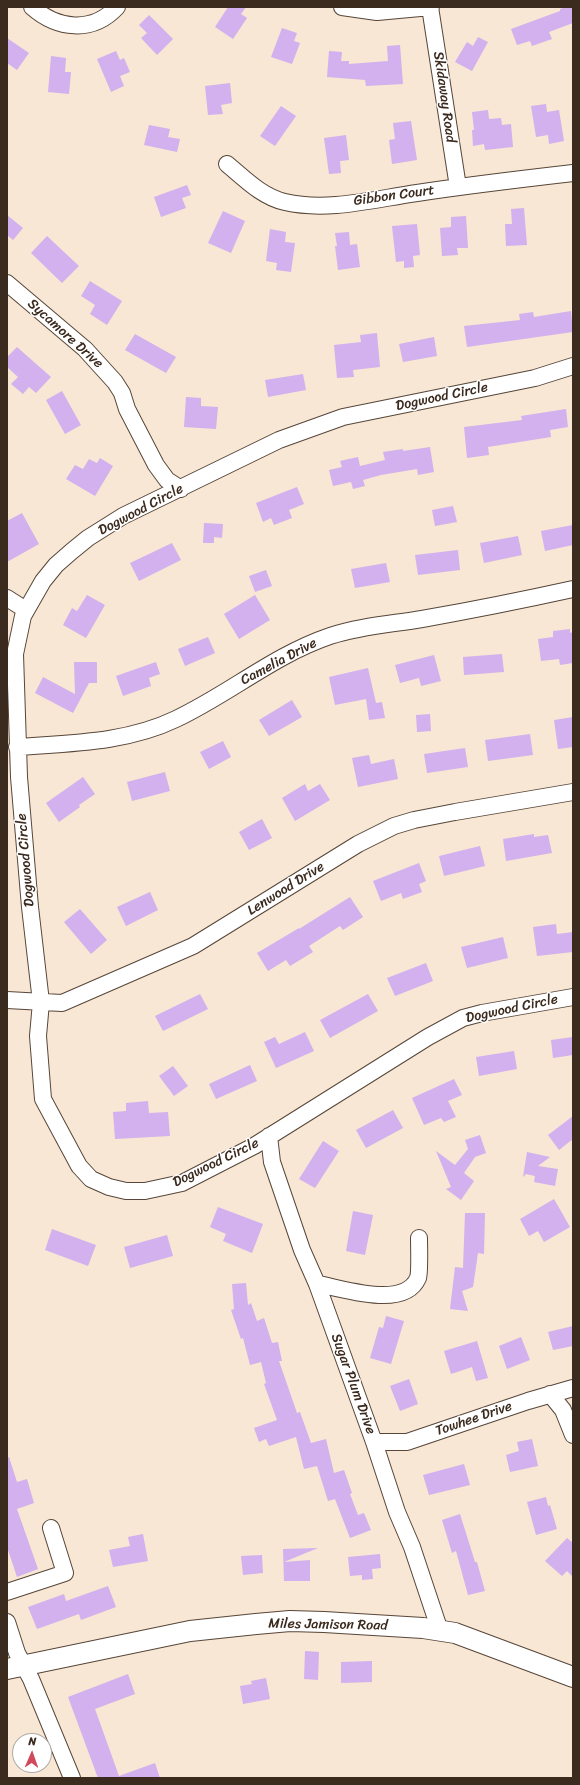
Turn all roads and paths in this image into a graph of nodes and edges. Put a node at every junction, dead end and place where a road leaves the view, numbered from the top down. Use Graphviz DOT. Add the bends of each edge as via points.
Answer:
graph roads {
  1 [pos="32,7"];
  2 [pos="117,7"];
  3 [pos="342,7"];
  4 [pos="430,7"];
  5 [pos="227,164"];
  6 [pos="573,173"];
  7 [pos="458,187"];
  8 [pos="7,283"];
  9 [pos="573,366"];
  10 [pos="181,489"];
  11 [pos="573,588"];
  12 [pos="7,598"];
  13 [pos="26,610"];
  14 [pos="17,748"];
  15 [pos="573,792"];
  16 [pos="573,997"];
  17 [pos="7,1000"];
  18 [pos="41,1002"];
  19 [pos="269,1136"];
  20 [pos="419,1238"];
  21 [pos="317,1284"];
  22 [pos="573,1388"];
  23 [pos="550,1394"];
  24 [pos="573,1434"];
  25 [pos="374,1442"];
  26 [pos="50,1528"];
  27 [pos="7,1592"];
  28 [pos="7,1622"];
  29 [pos="440,1631"];
  30 [pos="15,1667"];
  31 [pos="573,1677"];
  32 [pos="72,1778"];
  1 -- 2 [label="street" via="51,21 78,26 103,18"];
  3 -- 4 [label="street" via="377,12"];
  4 -- 7 [label="street, Skidaway Road"];
  5 -- 7 [label="street, Gibbon Court" via="263,193 284,202 311,205 355,203"];
  6 -- 7 [label="street, Gibbon Court"];
  8 -- 10 [label="street, Sycamore Drive" via="85,349 115,382 156,465 167,480"];
  9 -- 10 [label="street, Dogwood Circle" via="535,378 343,417 279,440"];
  10 -- 13 [label="street, Dogwood Circle" via="123,516 88,538 43,581"];
  11 -- 14 [label="street, Camelia Drive" via="480,608 344,632 298,649 268,664 175,720 142,733 107,741"];
  12 -- 13 [label="street"];
  13 -- 14 [label="street, Dogwood Circle" via="15,654"];
  14 -- 18 [label="street, Dogwood Circle" via="30,907"];
  15 -- 18 [label="street, Lenwood Drive" via="455,812 394,826 358,844 193,946 62,1003"];
  16 -- 19 [label="street, Dogwood Circle" via="463,1018"];
  17 -- 18 [label="street, Lenwood Drive"];
  18 -- 19 [label="street, Dogwood Circle" via="38,1036 43,1098 79,1166 91,1179 126,1191 162,1188 182,1183"];
  19 -- 21 [label="street, Sugar Plum Drive" via="272,1162 282,1194"];
  20 -- 21 [label="street" via="418,1278 398,1295 371,1294"];
  21 -- 25 [label="street, Sugar Plum Drive"];
  22 -- 23 [label="street, Towhee Drive"];
  23 -- 24 [label="street" via="563,1410"];
  23 -- 25 [label="street, Towhee Drive" via="407,1442"];
  25 -- 29 [label="street, Sugar Plum Drive"];
  26 -- 27 [label="street" via="65,1572"];
  28 -- 30 [label="street" via="15,1648"];
  29 -- 30 [label="main road, Miles Jamison Road" via="324,1622 249,1624 183,1633"];
  29 -- 31 [label="main road, Miles Jamison Road" via="456,1633"];
  30 -- 32 [label="street" via="31,1679"];
}
